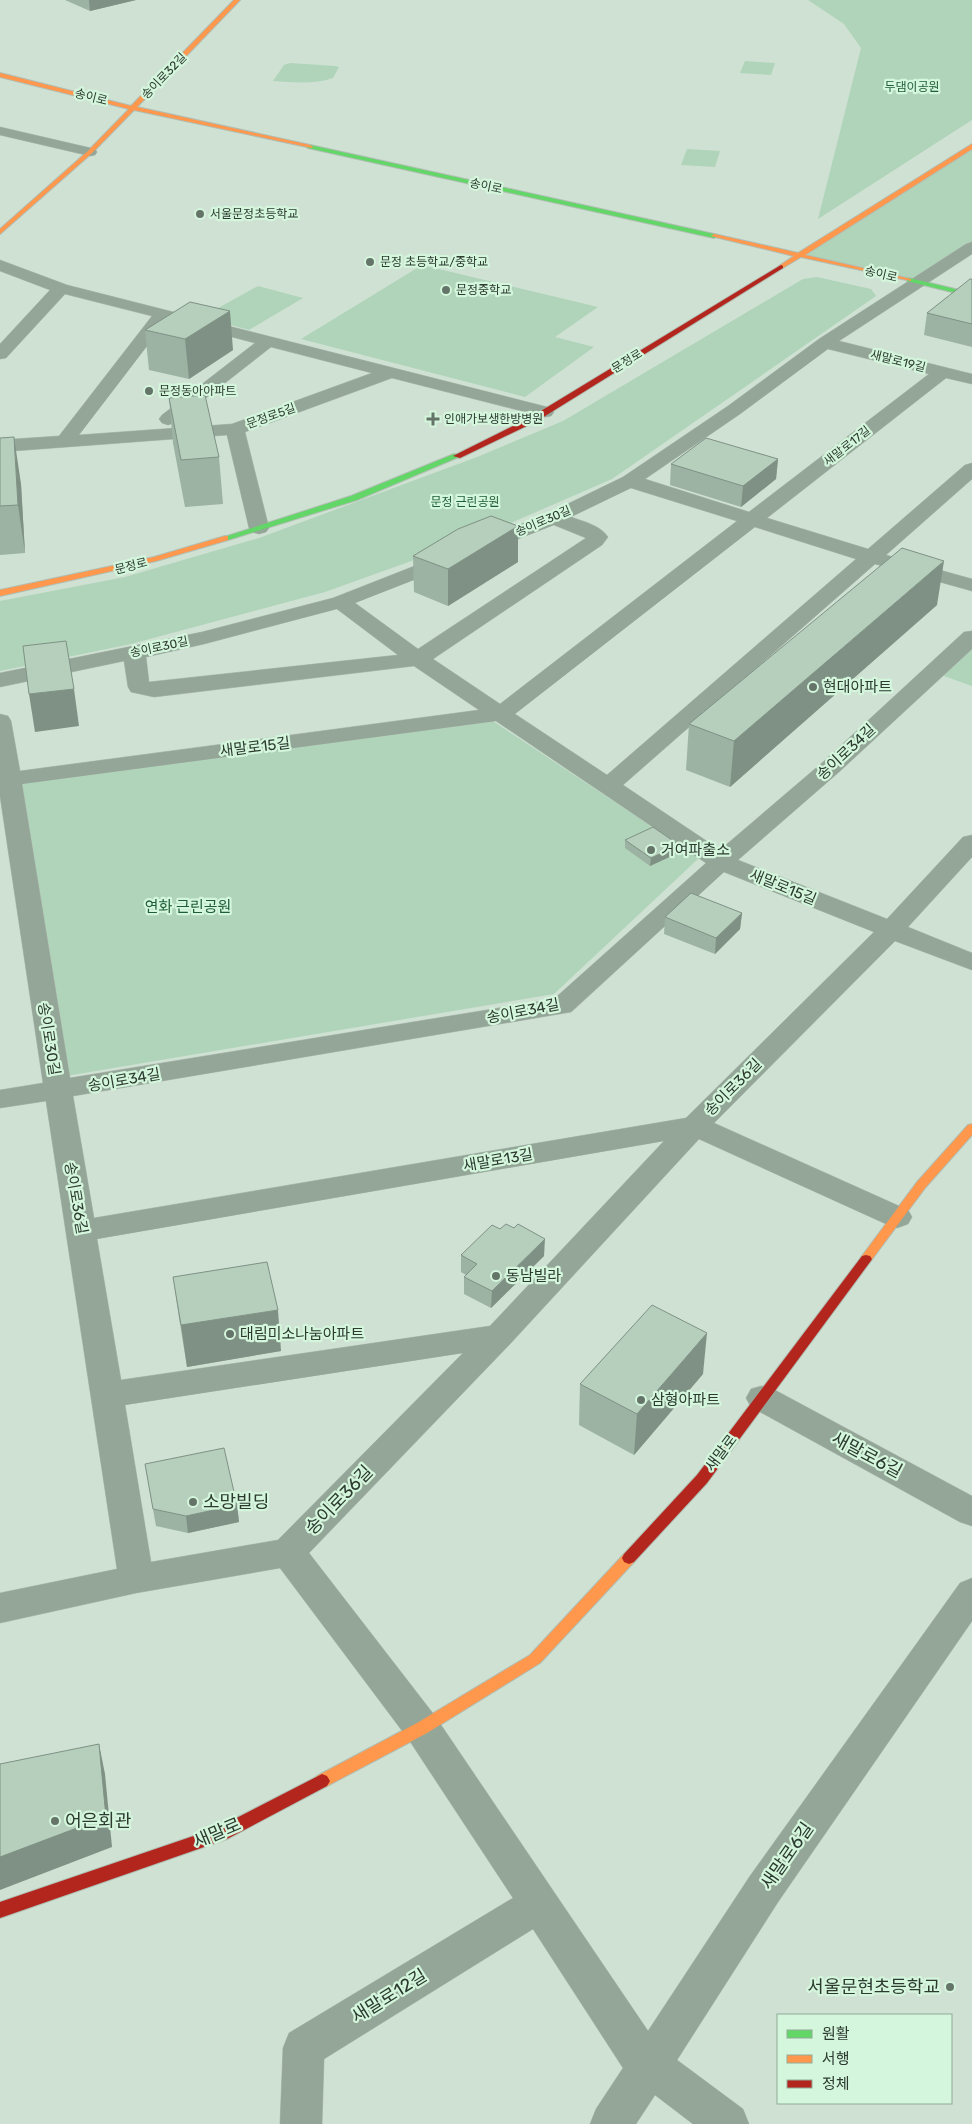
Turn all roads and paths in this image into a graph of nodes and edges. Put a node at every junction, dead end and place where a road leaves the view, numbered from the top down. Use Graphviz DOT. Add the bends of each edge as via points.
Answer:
graph roads {
  1 [pos="237,0"];
  2 [pos="0,75"];
  3 [pos="132,108"];
  4 [pos="0,131"];
  5 [pos="972,146"];
  6 [pos="90,152"];
  7 [pos="0,232"];
  8 [pos="972,248"];
  9 [pos="801,255"];
  10 [pos="0,265"];
  11 [pos="919,282"];
  12 [pos="61,288"];
  13 [pos="972,295"];
  14 [pos="162,315"];
  15 [pos="267,342"];
  16 [pos="825,343"];
  17 [pos="0,354"];
  18 [pos="942,372"];
  19 [pos="389,373"];
  20 [pos="972,379"];
  21 [pos="545,412"];
  22 [pos="235,429"];
  23 [pos="147,436"];
  24 [pos="64,442"];
  25 [pos="0,446"];
  26 [pos="972,469"];
  27 [pos="630,481"];
  28 [pos="554,518"];
  29 [pos="751,520"];
  30 [pos="258,528"];
  31 [pos="871,557"];
  32 [pos="972,585"];
  33 [pos="0,593"];
  34 [pos="340,602"];
  35 [pos="972,637"];
  36 [pos="134,652"];
  37 [pos="418,659"];
  38 [pos="0,680"];
  39 [pos="501,714"];
  40 [pos="0,721"];
  41 [pos="9,779"];
  42 [pos="608,786"];
  43 [pos="972,842"];
  44 [pos="721,862"];
  45 [pos="891,930"];
  46 [pos="972,962"];
  47 [pos="57,1091"];
  48 [pos="0,1099"];
  49 [pos="695,1126"];
  50 [pos="972,1128"];
  51 [pos="897,1217"];
  52 [pos="82,1231"];
  53 [pos="499,1336"];
  54 [pos="106,1396"];
  55 [pos="762,1398"];
  56 [pos="972,1512"];
  57 [pos="288,1552"];
  58 [pos="136,1579"];
  59 [pos="972,1593"];
  60 [pos="0,1608"];
  61 [pos="422,1728"];
  62 [pos="538,1904"];
  63 [pos="0,1910"];
  64 [pos="649,2065"];
  65 [pos="301,2124"];
  66 [pos="611,2124"];
  67 [pos="728,2124"];
  1 -- 3 [label="street, 송이로32길"];
  2 -- 3 [label="street, 송이로"];
  3 -- 6 [label="street, 송이로32길"];
  3 -- 9 [label="street, 송이로"];
  4 -- 6 [label="street"];
  5 -- 9 [label="street, 문정로"];
  6 -- 7 [label="street, 송이로32길"];
  8 -- 11 [label="street, 송이로30길"];
  9 -- 11 [label="street, 송이로"];
  9 -- 21 [label="street, 문정로"];
  10 -- 12 [label="street"];
  11 -- 13 [label="street, 송이로"];
  11 -- 16 [label="street, 송이로30길"];
  12 -- 14 [label="street"];
  12 -- 17 [label="street"];
  14 -- 15 [label="street"];
  14 -- 24 [label="street"];
  15 -- 19 [label="street"];
  15 -- 23 [label="street"];
  16 -- 18 [label="street, 새말로19길"];
  16 -- 27 [label="street, 송이로30길"];
  18 -- 20 [label="street, 새말로19길"];
  18 -- 29 [label="street, 새말로17길"];
  19 -- 21 [label="street"];
  19 -- 22 [label="street, 문정로5길"];
  21 -- 30 [label="street, 문정로" via="462,454 354,498"];
  22 -- 23 [label="street, 문정로5길"];
  22 -- 30 [label="street"];
  23 -- 24 [label="street, 문정로5길"];
  24 -- 25 [label="street, 문정로5길"];
  26 -- 31 [label="street"];
  27 -- 28 [label="street, 송이로30길"];
  27 -- 29 [label="street"];
  28 -- 34 [label="street, 송이로30길"];
  28 -- 37 [label="street" via="598,537"];
  29 -- 31 [label="street"];
  29 -- 39 [label="street"];
  30 -- 33 [label="street, 문정로" via="148,561"];
  31 -- 32 [label="street"];
  31 -- 42 [label="street"];
  34 -- 36 [label="street, 송이로30길" via="204,638"];
  34 -- 37 [label="street, 새말로15길"];
  35 -- 44 [label="street, 송이로34길" via="831,767"];
  36 -- 37 [label="street" via="139,687 154,690"];
  36 -- 38 [label="street, 송이로30길"];
  37 -- 39 [label="street, 새말로15길"];
  39 -- 41 [label="street, 새말로15길"];
  39 -- 42 [label="street, 새말로15길"];
  40 -- 41 [label="street, 송이로30길"];
  41 -- 47 [label="street, 송이로30길"];
  42 -- 44 [label="street, 새말로15길"];
  43 -- 45 [label="street, 송이로36길"];
  44 -- 45 [label="street, 새말로15길"];
  44 -- 47 [label="street, 송이로34길" via="562,1006"];
  45 -- 46 [label="street, 새말로15길"];
  45 -- 49 [label="street, 송이로36길"];
  47 -- 48 [label="street, 송이로34길"];
  47 -- 52 [label="street, 송이로36길"];
  49 -- 51 [label="street"];
  49 -- 52 [label="street, 새말로13길"];
  49 -- 53 [label="street, 송이로36길"];
  50 -- 51 [label="street, 새말로"];
  51 -- 55 [label="street, 새말로"];
  52 -- 54 [label="street, 송이로36길"];
  53 -- 54 [label="street"];
  53 -- 57 [label="street, 송이로36길"];
  54 -- 58 [label="street, 송이로36길"];
  55 -- 56 [label="street, 새말로6길"];
  55 -- 61 [label="street, 새말로" via="702,1478 535,1659"];
  57 -- 58 [label="street"];
  57 -- 61 [label="street"];
  58 -- 60 [label="street"];
  59 -- 64 [label="street, 새말로6길" via="764,1889"];
  61 -- 62 [label="street"];
  61 -- 63 [label="street, 새말로" via="221,1834"];
  62 -- 64 [label="street"];
  62 -- 65 [label="street, 새말로12길" via="304,2048"];
  64 -- 66 [label="street, 새말로6길"];
  64 -- 67 [label="street"];
}
